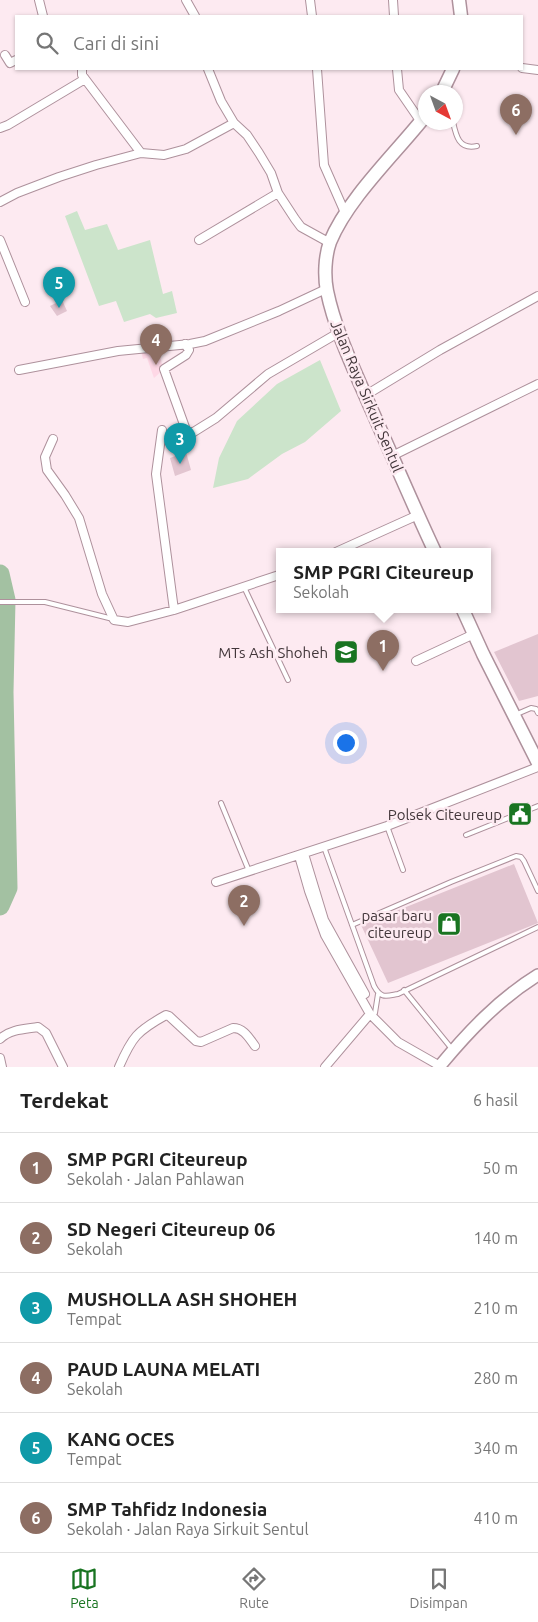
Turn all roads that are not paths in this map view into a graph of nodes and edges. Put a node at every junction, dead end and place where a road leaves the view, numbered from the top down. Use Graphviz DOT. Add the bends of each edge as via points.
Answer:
graph roads {
  1 [pos="40,0"];
  2 [pos="186,0"];
  3 [pos="310,0"];
  4 [pos="393,0"];
  5 [pos="460,0"];
  6 [pos="44,15"];
  7 [pos="194,15"];
  8 [pos="312,15"];
  9 [pos="394,15"];
  10 [pos="461,15"];
  11 [pos="5,55"];
  12 [pos="15,61"];
  13 [pos="523,68"];
  14 [pos="80,70"];
  15 [pos="208,70"];
  16 [pos="317,70"];
  17 [pos="397,70"];
  18 [pos="453,70"];
  19 [pos="538,70"];
  20 [pos="85,79"];
  21 [pos="445,85"];
  22 [pos="418,113"];
  23 [pos="234,123"];
  24 [pos="418,125"];
  25 [pos="0,128"];
  26 [pos="455,130"];
  27 [pos="477,146"];
  28 [pos="141,153"];
  29 [pos="278,193"];
  30 [pos="0,202"];
  31 [pos="346,215"];
  32 [pos="0,240"];
  33 [pos="200,240"];
  34 [pos="330,243"];
  35 [pos="326,289"];
  36 [pos="538,296"];
  37 [pos="25,302"];
  38 [pos="338,333"];
  39 [pos="185,344"];
  40 [pos="18,370"];
  41 [pos="538,384"];
  42 [pos="366,395"];
  43 [pos="162,430"];
  44 [pos="53,439"];
  45 [pos="392,456"];
  46 [pos="418,515"];
  47 [pos="345,548"];
  48 [pos="433,548"];
  49 [pos="276,576"];
  50 [pos="244,587"];
  51 [pos="0,602"];
  52 [pos="174,610"];
  53 [pos="464,613"];
  54 [pos="114,620"];
  55 [pos="474,634"];
  56 [pos="416,661"];
  57 [pos="288,680"];
  58 [pos="538,713"];
  59 [pos="514,715"];
  60 [pos="538,763"];
  61 [pos="538,767"];
  62 [pos="221,803"];
  63 [pos="538,806"];
  64 [pos="387,826"];
  65 [pos="466,835"];
  66 [pos="324,847"];
  67 [pos="302,855"];
  68 [pos="403,870"];
  69 [pos="249,871"];
  70 [pos="216,882"];
  71 [pos="538,891"];
  72 [pos="352,925"];
  73 [pos="538,927"];
  74 [pos="538,975"];
  75 [pos="404,990"];
  76 [pos="378,994"];
  77 [pos="373,1013"];
  78 [pos="0,1039"];
  79 [pos="255,1046"];
  80 [pos="453,1050"];
  81 [pos="0,1058"];
  82 [pos="440,1066"];
  83 [pos="2,1067"];
  84 [pos="62,1067"];
  85 [pos="119,1067"];
  86 [pos="325,1067"];
  1 -- 6 [label="street"];
  2 -- 7 [label="street"];
  3 -- 8 [label="street"];
  4 -- 9 [label="street"];
  5 -- 10 [label="main road"];
  11 -- 12 [label="street" via="10,64"];
  13 -- 19 [label="street"];
  14 -- 20 [label="street"];
  15 -- 23 [label="street"];
  16 -- 31 [label="street" via="324,165"];
  17 -- 22 [label="street" via="399,90"];
  18 -- 21 [label="main road"];
  20 -- 25 [label="street"];
  20 -- 28 [label="street"];
  23 -- 28 [label="street" via="186,149 164,155"];
  23 -- 29 [label="street" via="247,135 271,173"];
  24 -- 31 [label="main road, Jalan Raya Sirkuit Sentul"];
  26 -- 27 [label="lane" via="461,144"];
  28 -- 30 [label="street" via="59,177"];
  29 -- 33 [label="street"];
  29 -- 34 [label="street" via="301,227"];
  31 -- 34 [label="main road, Jalan Raya Sirkuit Sentul"];
  32 -- 37 [label="street"];
  34 -- 35 [label="main road, Jalan Raya Sirkuit Sentul" via="326,259"];
  35 -- 38 [label="main road, Jalan Raya Sirkuit Sentul"];
  35 -- 39 [label="street" via="205,341"];
  36 -- 42 [label="street"];
  38 -- 39 [label="street" via="268,374 216,418 192,433 186,430 164,369 186,355 189,350"];
  38 -- 42 [label="main road, Jalan Raya Sirkuit Sentul"];
  39 -- 40 [label="street" via="118,351"];
  41 -- 45 [label="street"];
  42 -- 45 [label="main road, Jalan Raya Sirkuit Sentul"];
  43 -- 52 [label="street" via="156,474"];
  44 -- 54 [label="street" via="45,457 47,470 79,518 102,594"];
  45 -- 46 [label="main road, Jalan Raya Sirkuit Sentul"];
  46 -- 47 [label="street"];
  46 -- 48 [label="main road, Jalan Raya Sirkuit Sentul"];
  49 -- 50 [label="street"];
  50 -- 52 [label="street"];
  50 -- 57 [label="lane"];
  51 -- 54 [label="lane" via="45,602"];
  52 -- 54 [label="street" via="128,622"];
  53 -- 55 [label="main road"];
  55 -- 56 [label="street"];
  55 -- 59 [label="main road"];
  58 -- 59 [label="lane" via="531,708"];
  59 -- 60 [label="main road"];
  61 -- 64 [label="street"];
  62 -- 69 [label="lane"];
  63 -- 65 [label="lane"];
  64 -- 66 [label="street"];
  64 -- 68 [label="lane"];
  66 -- 67 [label="street"];
  66 -- 72 [label="lane"];
  67 -- 69 [label="street"];
  67 -- 77 [label="street" via="309,891 325,935"];
  69 -- 70 [label="street"];
  71 -- 72 [label="lane" via="524,861 516,856"];
  72 -- 76 [label="lane"];
  73 -- 75 [label="lane"];
  74 -- 80 [label="main road" via="504,999"];
  75 -- 76 [label="lane" via="398,994"];
  75 -- 80 [label="lane"];
  76 -- 77 [label="lane"];
  77 -- 82 [label="street" via="403,1041"];
  77 -- 86 [label="street"];
  78 -- 84 [label="street" via="11,1032 38,1027 46,1033"];
  79 -- 85 [label="street" via="239,1028 196,1041 166,1016 137,1034"];
  80 -- 82 [label="main road"];
  81 -- 83 [label="street"];
}
